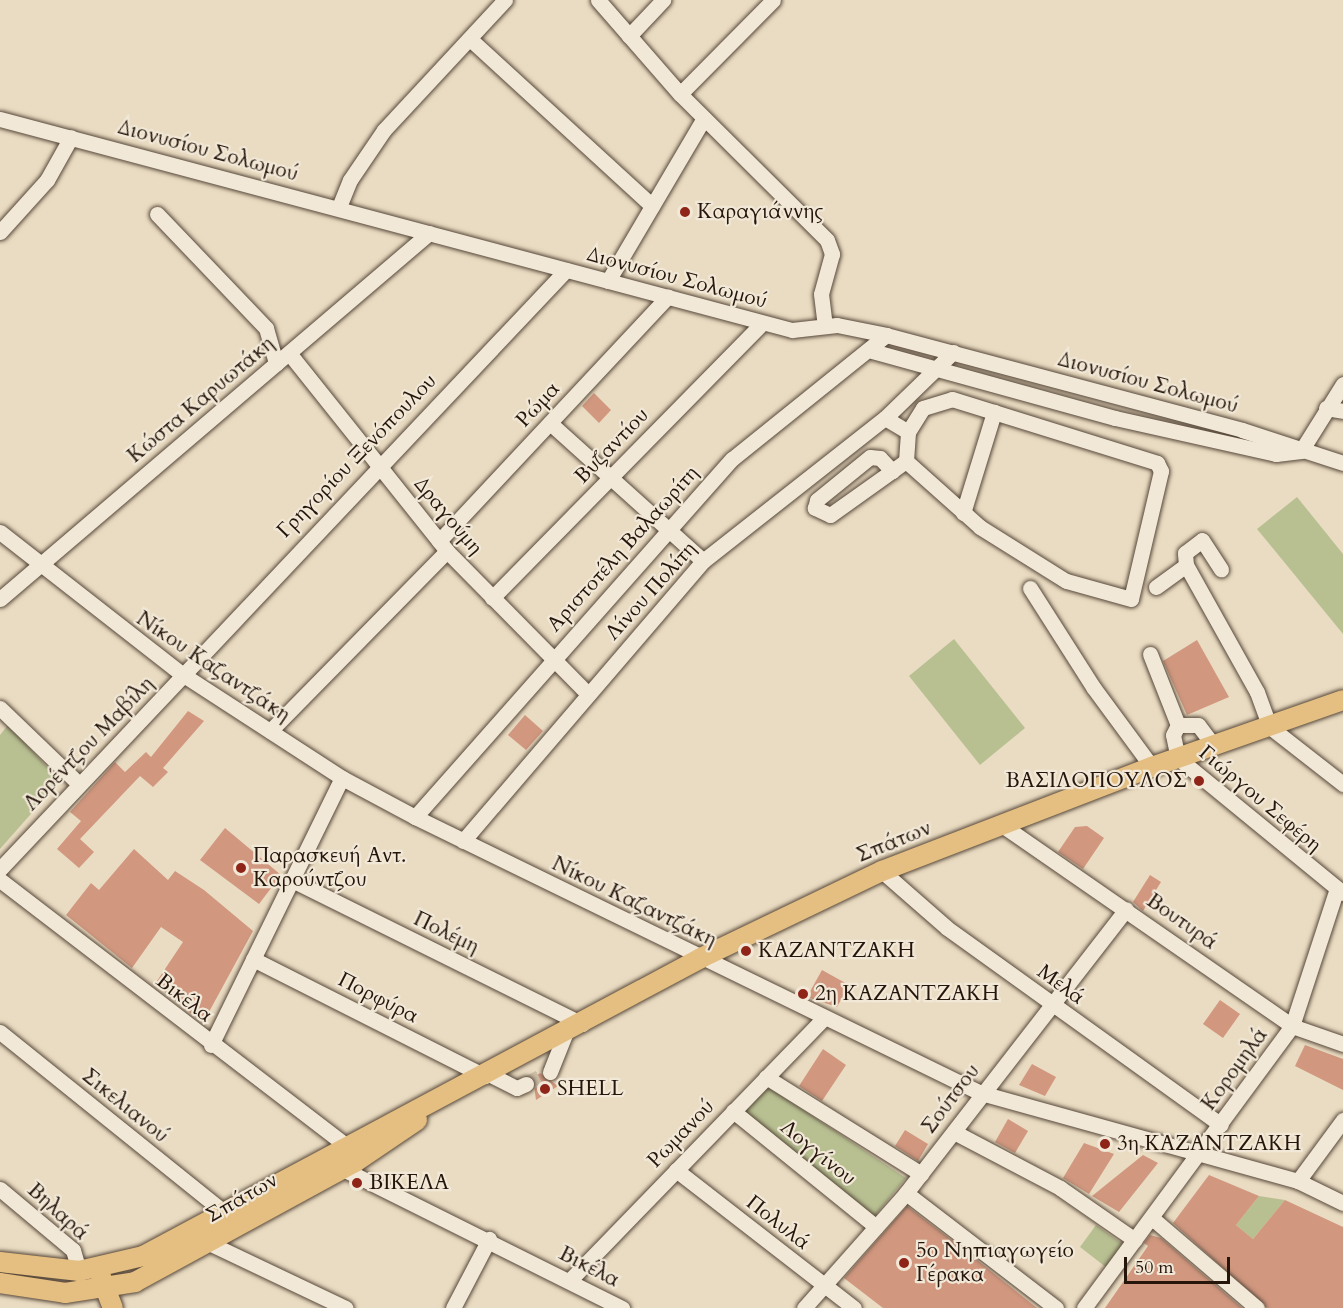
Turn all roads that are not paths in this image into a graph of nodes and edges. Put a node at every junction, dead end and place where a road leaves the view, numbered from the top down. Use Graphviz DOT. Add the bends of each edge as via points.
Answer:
graph roads {
  1 [pos="505,0"];
  2 [pos="598,0"];
  3 [pos="663,0"];
  4 [pos="773,0"];
  5 [pos="629,36"];
  6 [pos="470,39"];
  7 [pos="680,94"];
  8 [pos="704,118"];
  9 [pos="0,119"];
  10 [pos="71,137"];
  11 [pos="652,206"];
  12 [pos="339,207"];
  13 [pos="157,213"];
  14 [pos="0,232"];
  15 [pos="429,233"];
  16 [pos="566,270"];
  17 [pos="608,281"];
  18 [pos="668,296"];
  19 [pos="762,323"];
  20 [pos="825,326"];
  21 [pos="886,335"];
  22 [pos="872,351"];
  23 [pos="952,352"];
  24 [pos="289,353"];
  25 [pos="276,364"];
  26 [pos="940,370"];
  27 [pos="1343,384"];
  28 [pos="1326,408"];
  29 [pos="1343,411"];
  30 [pos="994,412"];
  31 [pos="885,418"];
  32 [pos="550,423"];
  33 [pos="908,432"];
  34 [pos="1301,451"];
  35 [pos="906,461"];
  36 [pos="1343,463"];
  37 [pos="377,464"];
  38 [pos="892,471"];
  39 [pos="611,477"];
  40 [pos="963,513"];
  41 [pos="671,528"];
  42 [pos="0,532"];
  43 [pos="443,546"];
  44 [pos="703,561"];
  45 [pos="37,564"];
  46 [pos="1186,565"];
  47 [pos="1221,569"];
  48 [pos="1156,586"];
  49 [pos="1030,588"];
  50 [pos="492,598"];
  51 [pos="0,599"];
  52 [pos="1150,654"];
  53 [pos="552,660"];
  54 [pos="182,674"];
  55 [pos="588,694"];
  56 [pos="1343,700"];
  57 [pos="3,718"];
  58 [pos="1178,725"];
  59 [pos="1269,727"];
  60 [pos="270,731"];
  61 [pos="1214,746"];
  62 [pos="1178,758"];
  63 [pos="1152,766"];
  64 [pos="342,778"];
  65 [pos="78,783"];
  66 [pos="1343,784"];
  67 [pos="415,817"];
  68 [pos="1002,825"];
  69 [pos="464,841"];
  70 [pos="0,868"];
  71 [pos="882,871"];
  72 [pos="0,880"];
  73 [pos="292,880"];
  74 [pos="1339,892"];
  75 [pos="1126,909"];
  76 [pos="701,958"];
  77 [pos="253,959"];
  78 [pos="1051,1004"];
  79 [pos="824,1018"];
  80 [pos="1292,1026"];
  81 [pos="574,1028"];
  82 [pos="0,1032"];
  83 [pos="1343,1044"];
  84 [pos="211,1045"];
  85 [pos="550,1072"];
  86 [pos="487,1075"];
  87 [pos="766,1077"];
  88 [pos="526,1084"];
  89 [pos="981,1092"];
  90 [pos="733,1111"];
  91 [pos="1343,1120"];
  92 [pos="1221,1125"];
  93 [pos="954,1132"];
  94 [pos="345,1145"];
  95 [pos="1200,1154"];
  96 [pos="343,1169"];
  97 [pos="676,1170"];
  98 [pos="921,1174"];
  99 [pos="1298,1181"];
  100 [pos="0,1189"];
  101 [pos="906,1193"];
  102 [pos="1343,1203"];
  103 [pos="224,1212"];
  104 [pos="1152,1218"];
  105 [pos="876,1227"];
  106 [pos="489,1239"];
  107 [pos="1135,1240"];
  108 [pos="211,1244"];
  109 [pos="0,1262"];
  110 [pos="89,1270"];
  111 [pos="569,1281"];
  112 [pos="0,1283"];
  113 [pos="825,1286"];
  114 [pos="106,1289"];
  115 [pos="89,1300"];
  116 [pos="113,1308"];
  117 [pos="346,1308"];
  118 [pos="453,1308"];
  119 [pos="622,1308"];
  120 [pos="804,1308"];
  121 [pos="854,1308"];
  122 [pos="1056,1308"];
  123 [pos="1084,1308"];
  124 [pos="1257,1308"];
  1 -- 6 [label="street"];
  2 -- 5 [label="street"];
  3 -- 5 [label="street"];
  4 -- 7 [label="street"];
  5 -- 7 [label="street"];
  6 -- 11 [label="street"];
  6 -- 12 [label="street" via="376,141 350,180"];
  7 -- 8 [label="street"];
  8 -- 11 [label="street"];
  8 -- 20 [label="street" via="827,240 832,255 821,294"];
  9 -- 10 [label="street, Διονυσίου Σολωμού"];
  10 -- 12 [label="street, Διονυσίου Σολωμού"];
  10 -- 14 [label="street" via="47,180"];
  11 -- 17 [label="street"];
  12 -- 15 [label="street, Διονυσίου Σολωμού"];
  13 -- 25 [label="street" via="266,328"];
  15 -- 16 [label="street, Διονυσίου Σολωμού"];
  15 -- 24 [label="street, Κώστα Καρυωτάκη"];
  16 -- 17 [label="street, Διονυσίου Σολωμού"];
  16 -- 37 [label="street, Γρηγορίου Ξενόπουλου"];
  17 -- 18 [label="street, Διονυσίου Σολωμού"];
  18 -- 19 [label="street, Διονυσίου Σολωμού"];
  18 -- 32 [label="street, Ρώμα"];
  19 -- 20 [label="street, Διονυσίου Σολωμού" via="801,331"];
  19 -- 39 [label="street, Βυζαντίου"];
  20 -- 21 [label="street, Διονυσίου Σολωμού"];
  21 -- 22 [label="street, Αριστοτέλη Βαλαωρίτη"];
  21 -- 23 [label="street, Διονυσίου Σολωμού"];
  22 -- 26 [label="street"];
  22 -- 41 [label="street, Αριστοτέλη Βαλαωρίτη" via="732,459"];
  23 -- 26 [label="street, Λίνου Πολίτη"];
  23 -- 34 [label="street, Διονυσίου Σολωμού" via="1242,429"];
  24 -- 25 [label="street, Κώστα Καρυωτάκη"];
  24 -- 37 [label="street, Δραγούμη"];
  25 -- 45 [label="street, Κώστα Καρυωτάκη"];
  26 -- 31 [label="street, Λίνου Πολίτη"];
  26 -- 34 [label="street" via="1258,451"];
  27 -- 28 [label="street"];
  28 -- 29 [label="street"];
  28 -- 34 [label="street"];
  30 -- 33 [label="street" via="937,400 923,408"];
  30 -- 40 [label="street"];
  30 -- 40 [label="street" via="1157,463 1161,471 1131,598 1066,581 1016,554"];
  31 -- 33 [label="street"];
  31 -- 44 [label="street, Λίνου Πολίτη"];
  32 -- 39 [label="street"];
  32 -- 43 [label="street, Ρώμα"];
  33 -- 35 [label="street"];
  34 -- 36 [label="street, Διονυσίου Σολωμού"];
  35 -- 38 [label="street"];
  35 -- 40 [label="street"];
  37 -- 43 [label="street, Δραγούμη"];
  37 -- 54 [label="street, Γρηγορίου Ξενόπουλου"];
  38 -- 38 [label="street" via="880,458 870,457 817,500 815,508 830,515"];
  39 -- 41 [label="street"];
  39 -- 50 [label="street, Βυζαντίου"];
  41 -- 44 [label="street"];
  41 -- 53 [label="street, Αριστοτέλη Βαλαωρίτη"];
  42 -- 45 [label="street, Νίκου Καζαντζάκη"];
  43 -- 50 [label="street, Δραγούμη"];
  43 -- 60 [label="street, Ρώμα"];
  44 -- 55 [label="street, Λίνου Πολίτη"];
  45 -- 51 [label="street, Κώστα Καρυωτάκη"];
  45 -- 54 [label="street, Νίκου Καζαντζάκη"];
  46 -- 47 [label="street" via="1185,553 1202,540"];
  46 -- 48 [label="street"];
  46 -- 59 [label="street" via="1257,692"];
  49 -- 63 [label="street" via="1093,687"];
  50 -- 53 [label="street, Δραγούμη"];
  52 -- 58 [label="street"];
  53 -- 55 [label="street, Δραγούμη"];
  53 -- 67 [label="street, Αριστοτέλη Βαλαωρίτη"];
  54 -- 60 [label="street, Νίκου Καζαντζάκη"];
  54 -- 65 [label="street, Λορέντζου Μαβίλη"];
  55 -- 69 [label="street, Λίνου Πολίτη"];
  56 -- 59 [label="main road, Σπάτων"];
  57 -- 65 [label="street"];
  58 -- 61 [label="street" via="1198,725"];
  58 -- 62 [label="street" via="1172,741"];
  59 -- 61 [label="main road, Σπάτων"];
  59 -- 66 [label="street"];
  60 -- 64 [label="street, Νίκου Καζαντζάκη"];
  61 -- 62 [label="main road, Σπάτων"];
  62 -- 63 [label="main road, Σπάτων"];
  62 -- 74 [label="street, Γιώργου Σεφέρη"];
  63 -- 68 [label="main road, Σπάτων"];
  64 -- 67 [label="street, Νίκου Καζαντζάκη"];
  64 -- 73 [label="street"];
  65 -- 70 [label="street, Λορέντζου Μαβίλη"];
  67 -- 69 [label="street, Νίκου Καζαντζάκη"];
  68 -- 71 [label="main road, Σπάτων"];
  68 -- 75 [label="street, Βουτυρά"];
  69 -- 76 [label="street, Νίκου Καζαντζάκη"];
  71 -- 76 [label="main road, Σπάτων"];
  71 -- 78 [label="street, Μελά" via="947,928"];
  72 -- 84 [label="street, Βικέλα"];
  73 -- 77 [label="street"];
  73 -- 81 [label="street, Πολέμη"];
  74 -- 80 [label="street, Κορομηλά"];
  75 -- 78 [label="street, Σούτσου"];
  75 -- 80 [label="street, Βουτυρά"];
  76 -- 79 [label="street, Νίκου Καζαντζάκη"];
  76 -- 81 [label="main road, Σπάτων"];
  77 -- 84 [label="street"];
  77 -- 86 [label="street, Πορφύρα"];
  78 -- 89 [label="street, Σούτσου"];
  78 -- 92 [label="street, Μελά"];
  79 -- 87 [label="street, Ρωμανού"];
  79 -- 89 [label="street, Νίκου Καζαντζάκη"];
  80 -- 83 [label="street, Βουτυρά"];
  80 -- 92 [label="street, Κορομηλά"];
  81 -- 85 [label="street"];
  81 -- 86 [label="main road, Σπάτων"];
  82 -- 103 [label="street, Σικελιανού"];
  84 -- 94 [label="street, Βικέλα"];
  86 -- 88 [label="street, Πορφύρα" via="517,1088"];
  86 -- 94 [label="main road, Σπάτων"];
  86 -- 96 [label="main road, Σπάτων"];
  87 -- 90 [label="street, Ρωμανού"];
  87 -- 98 [label="street"];
  89 -- 93 [label="street, Σούτσου"];
  89 -- 95 [label="street, Νίκου Καζαντζάκη"];
  90 -- 97 [label="street, Ρωμανού"];
  90 -- 105 [label="street, Λογγίνου"];
  91 -- 99 [label="street"];
  92 -- 95 [label="street, Κορομηλά"];
  93 -- 98 [label="street, Σούτσου"];
  93 -- 107 [label="street" via="1060,1188"];
  94 -- 103 [label="main road, Σπάτων"];
  95 -- 99 [label="street, Νίκου Καζαντζάκη"];
  95 -- 104 [label="street, Κορομηλά"];
  96 -- 106 [label="street, Βικέλα"];
  96 -- 108 [label="main road, Σπάτων"];
  97 -- 111 [label="street, Ρωμανού"];
  97 -- 113 [label="street, Πολυλά"];
  98 -- 101 [label="street, Σούτσου"];
  99 -- 102 [label="street, Νίκου Καζαντζάκη"];
  100 -- 110 [label="street, Βηλαρά" via="73,1250"];
  101 -- 105 [label="street, Σούτσου"];
  101 -- 122 [label="street"];
  103 -- 110 [label="main road, Σπάτων" via="143,1256"];
  104 -- 107 [label="street, Κορομηλά"];
  104 -- 124 [label="street"];
  105 -- 113 [label="street, Σούτσου"];
  106 -- 111 [label="street, Βικέλα"];
  106 -- 118 [label="street"];
  107 -- 123 [label="street, Κορομηλά"];
  108 -- 114 [label="main road, Σπάτων" via="141,1279"];
  108 -- 117 [label="street"];
  109 -- 110 [label="main road, Σπάτων"];
  110 -- 114 [label="main road"];
  110 -- 115 [label="main road"];
  111 -- 119 [label="street, Βικέλα"];
  112 -- 115 [label="main road, Σπάτων"];
  113 -- 120 [label="street, Σούτσου"];
  113 -- 121 [label="street, Πολυλά"];
  114 -- 115 [label="main road, Σπάτων"];
  114 -- 116 [label="main road"];
}
